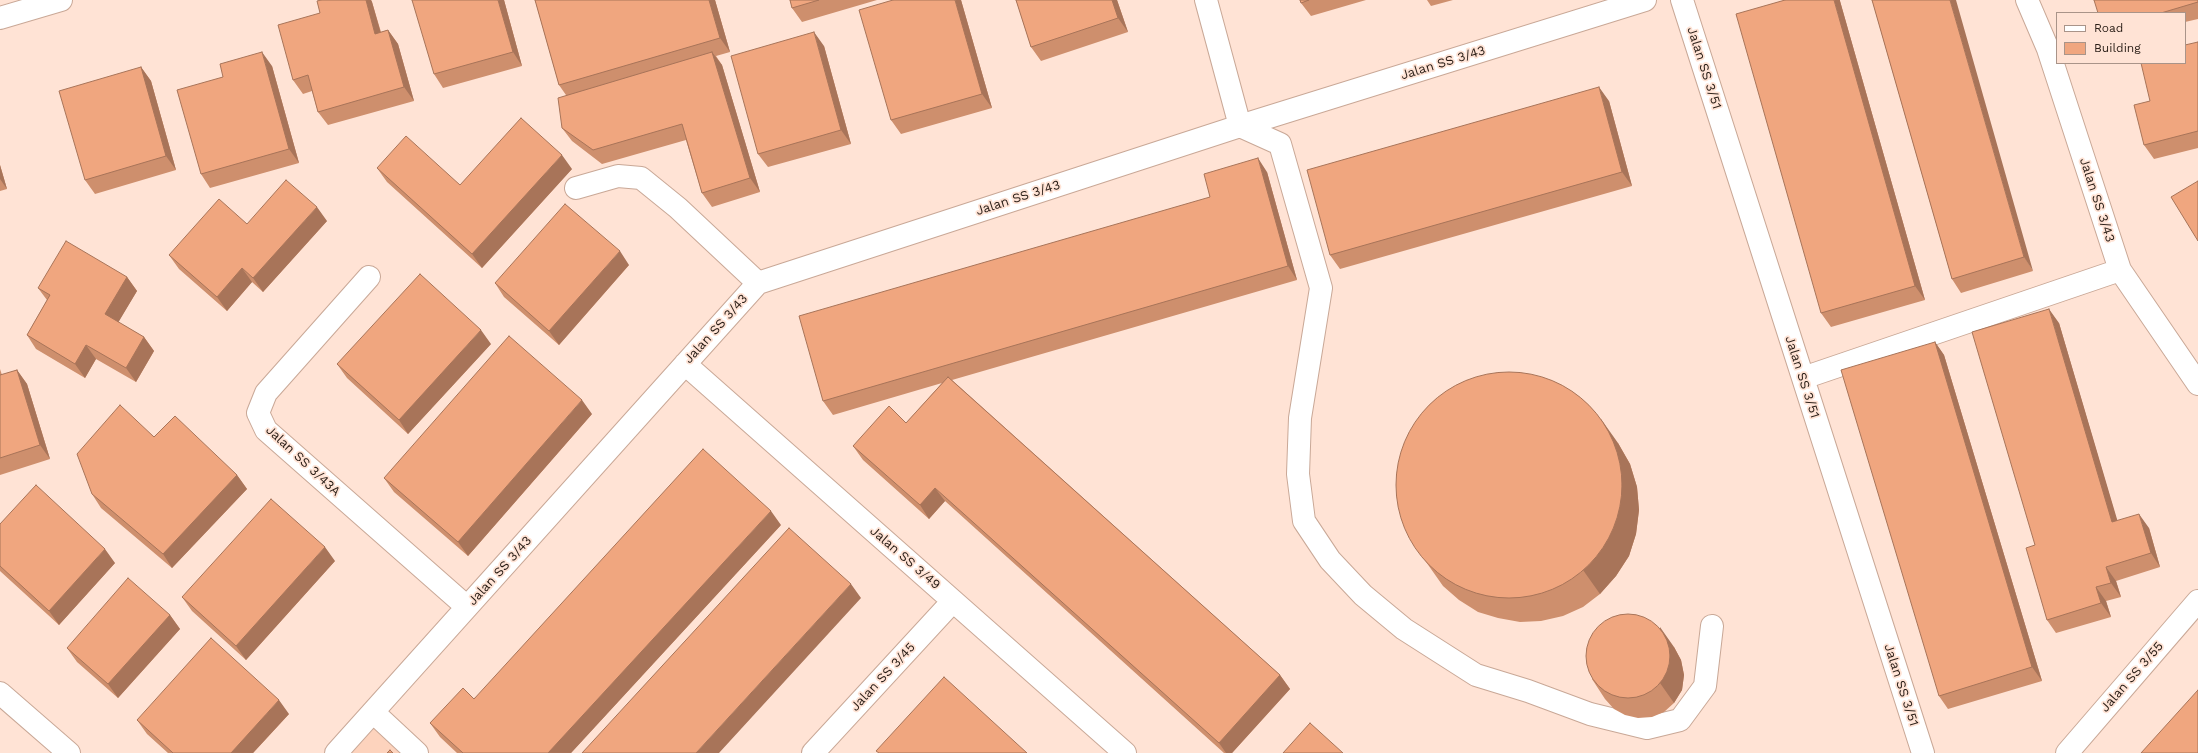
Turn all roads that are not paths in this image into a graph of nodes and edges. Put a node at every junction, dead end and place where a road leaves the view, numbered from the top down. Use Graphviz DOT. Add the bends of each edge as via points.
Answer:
graph roads {
  1 [pos="60,0"];
  2 [pos="1206,0"];
  3 [pos="1645,0"];
  4 [pos="1682,0"];
  5 [pos="2027,0"];
  6 [pos="0,18"];
  7 [pos="1240,126"];
  8 [pos="576,188"];
  9 [pos="2120,270"];
  10 [pos="369,277"];
  11 [pos="758,283"];
  12 [pos="685,364"];
  13 [pos="1803,378"];
  14 [pos="2198,384"];
  15 [pos="953,600"];
  16 [pos="2198,601"];
  17 [pos="467,607"];
  18 [pos="1712,626"];
  19 [pos="0,693"];
  20 [pos="373,712"];
  21 [pos="69,753"];
  22 [pos="336,753"];
  23 [pos="417,753"];
  24 [pos="813,753"];
  25 [pos="1125,753"];
  26 [pos="1923,753"];
  27 [pos="2067,753"];
  1 -- 6 [label="street"];
  2 -- 7 [label="street"];
  3 -- 7 [label="street, Jalan SS 3/43"];
  4 -- 13 [label="street, Jalan SS 3/51"];
  5 -- 9 [label="street, Jalan SS 3/43" via="2048,49"];
  7 -- 11 [label="street, Jalan SS 3/43"];
  7 -- 18 [label="street" via="1280,144 1321,288 1300,418 1298,474 1304,521 1330,560 1363,595 1404,630 1476,676 1528,691 1590,714 1647,728 1680,720 1705,686"];
  8 -- 11 [label="street" via="618,176 641,178 678,208"];
  9 -- 13 [label="street"];
  9 -- 14 [label="street, Jalan SS 3/43"];
  10 -- 17 [label="street, Jalan SS 3/43A" via="266,393 258,414 266,430"];
  11 -- 12 [label="street, Jalan SS 3/43"];
  12 -- 15 [label="street, Jalan SS 3/49"];
  12 -- 17 [label="street, Jalan SS 3/43"];
  13 -- 26 [label="street, Jalan SS 3/51"];
  15 -- 24 [label="street, Jalan SS 3/45"];
  15 -- 25 [label="street, Jalan SS 3/49"];
  16 -- 27 [label="street, Jalan SS 3/55"];
  17 -- 20 [label="street, Jalan SS 3/43"];
  19 -- 21 [label="street"];
  20 -- 22 [label="street, Jalan SS 3/43"];
  20 -- 23 [label="street"];
}
